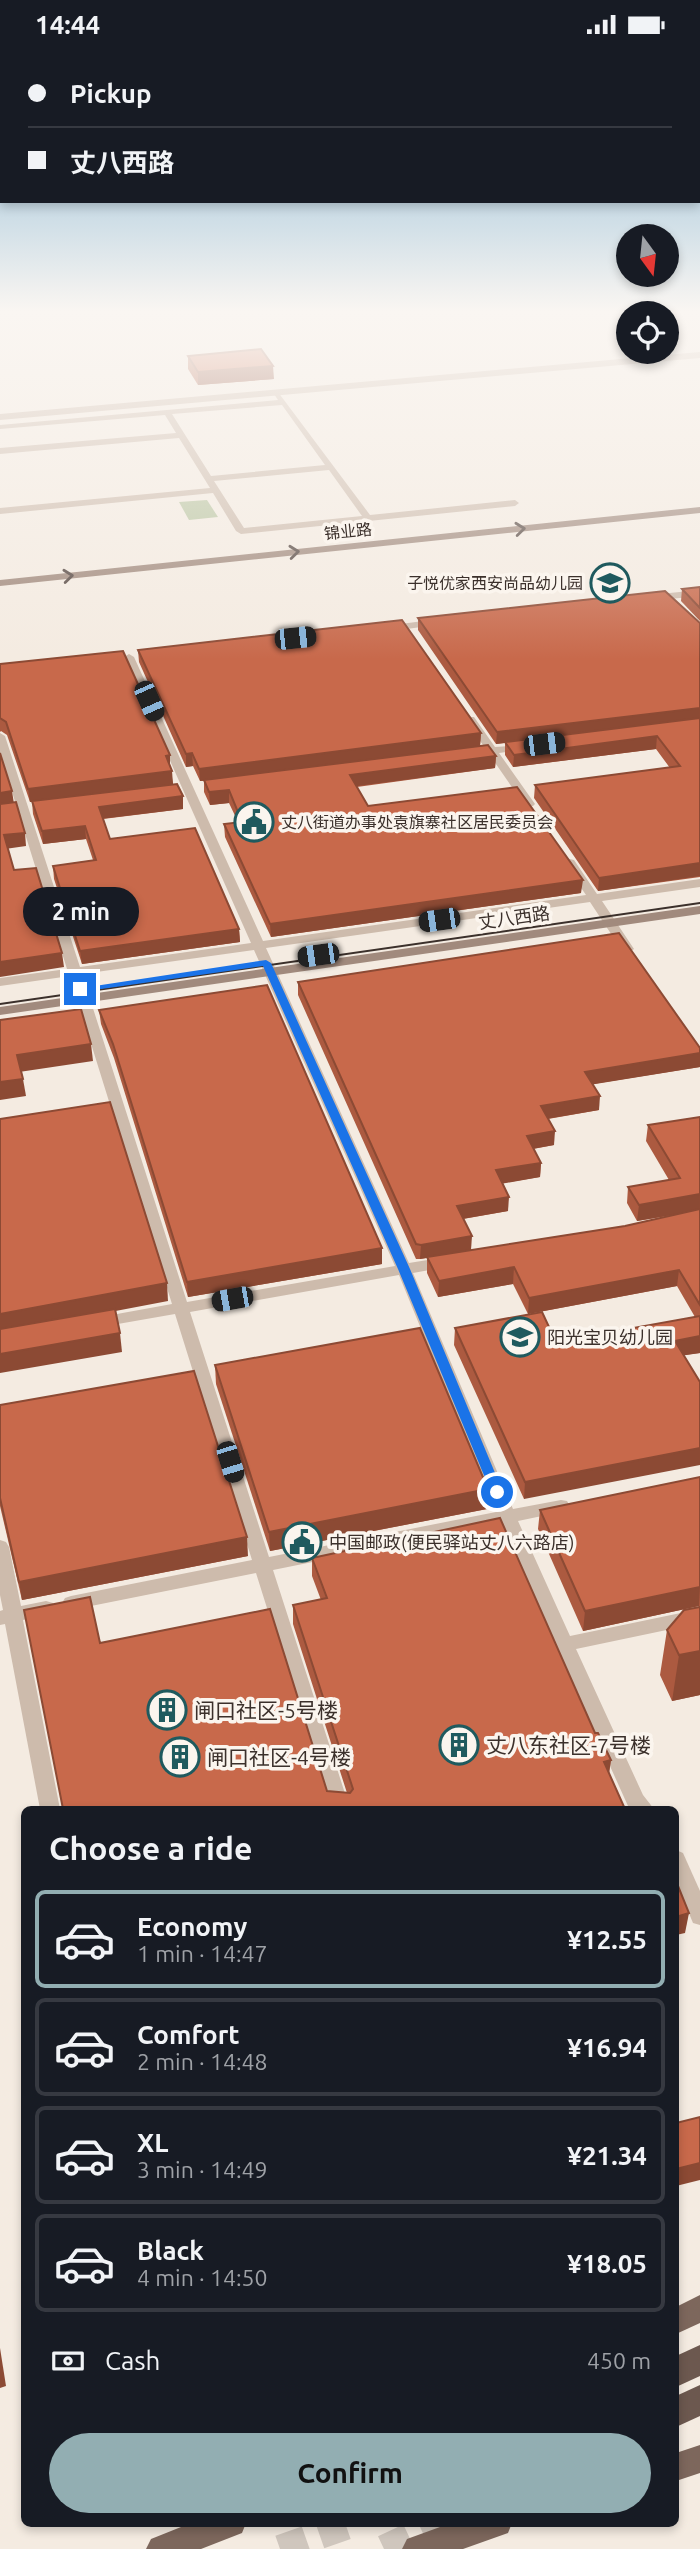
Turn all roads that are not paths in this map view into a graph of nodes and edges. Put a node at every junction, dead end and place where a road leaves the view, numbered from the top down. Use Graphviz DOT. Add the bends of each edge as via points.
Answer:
graph roads {
  1 [pos="175,426"];
  2 [pos="301,426"];
  3 [pos="181,435"];
  4 [pos="0,451"];
  5 [pos="331,467"];
  6 [pos="208,478"];
  7 [pos="215,490"];
  8 [pos="700,499"];
  9 [pos="515,503"];
  10 [pos="700,510"];
  11 [pos="0,511"];
  12 [pos="368,518"];
  13 [pos="0,571"];
  14 [pos="0,583"];
  15 [pos="700,593"];
  16 [pos="667,596"];
  17 [pos="640,600"];
  18 [pos="676,605"];
  19 [pos="447,621"];
  20 [pos="406,626"];
  21 [pos="378,629"];
  22 [pos="414,638"];
  23 [pos="129,657"];
  24 [pos="461,706"];
  25 [pos="0,736"];
  26 [pos="533,746"];
  27 [pos="492,751"];
  28 [pos="464,754"];
  29 [pos="539,819"];
  30 [pos="563,853"];
  31 [pos="700,883"];
  32 [pos="594,898"];
  33 [pos="700,901"];
  34 [pos="700,910"];
  35 [pos="607,919"];
  36 [pos="259,946"];
  37 [pos="632,955"];
  38 [pos="268,967"];
  39 [pos="75,972"];
  40 [pos="0,982"];
  41 [pos="81,994"];
  42 [pos="0,1001"];
  43 [pos="0,1011"];
  44 [pos="458,1260"];
  45 [pos="404,1269"];
  46 [pos="183,1307"];
  47 [pos="78,1326"];
  48 [pos="584,1501"];
  49 [pos="507,1517"];
  50 [pos="0,1548"];
  51 [pos="261,1565"];
  52 [pos="6,1616"];
  53 [pos="700,1616"];
  54 [pos="564,1644"];
  55 [pos="49,1806"];
  56 [pos="339,1806"];
  57 [pos="641,1806"];
  58 [pos="679,1866"];
  59 [pos="700,1916"];
  60 [pos="700,2309"];
  61 [pos="679,2320"];
  62 [pos="700,2360"];
  63 [pos="679,2370"];
  64 [pos="700,2400"];
  65 [pos="679,2410"];
  66 [pos="700,2459"];
  67 [pos="679,2466"];
  68 [pos="221,2527"];
  69 [pos="486,2527"];
  70 [pos="161,2549"];
  71 [pos="417,2549"];
  1 -- 3 [label="street"];
  2 -- 5 [label="street"];
  3 -- 4 [label="street"];
  3 -- 6 [label="street"];
  5 -- 6 [label="street"];
  5 -- 12 [label="street"];
  6 -- 7 [label="street"];
  7 -- 11 [label="street"];
  7 -- 12 [label="street" via="241,531"];
  8 -- 13 [label="main road, 锦业路"];
  9 -- 12 [label="street"];
  14 -- 10 [label="main road, 锦业路, one-way"];
  15 -- 16 [label="street"];
  16 -- 17 [label="street"];
  16 -- 18 [label="street"];
  19 -- 20 [label="street"];
  20 -- 21 [label="street"];
  20 -- 22 [label="street"];
  23 -- 36 [label="street"];
  24 -- 27 [label="street"];
  25 -- 39 [label="street"];
  26 -- 27 [label="street"];
  27 -- 28 [label="street"];
  27 -- 29 [label="street"];
  30 -- 32 [label="street"];
  31 -- 32 [label="street"];
  32 -- 35 [label="street"];
  32 -- 36 [label="street"];
  33 -- 35 [label="main road, 丈八西路"];
  34 -- 35 [label="main road, 丈八西路"];
  35 -- 37 [label="street"];
  35 -- 38 [label="main road, 丈八西路"];
  36 -- 38 [label="street"];
  36 -- 39 [label="street"];
  38 -- 41 [label="main road, 丈八西路"];
  38 -- 45 [label="street"];
  39 -- 40 [label="street"];
  39 -- 41 [label="street"];
  41 -- 42 [label="main road, 丈八西路"];
  41 -- 43 [label="main road, 丈八西路"];
  41 -- 46 [label="street" via="83,1019"];
  44 -- 45 [label="street"];
  45 -- 46 [label="street"];
  45 -- 49 [label="street"];
  46 -- 47 [label="street"];
  46 -- 51 [label="street"];
  48 -- 49 [label="street"];
  49 -- 51 [label="street"];
  49 -- 54 [label="street"];
  50 -- 52 [label="street"];
  51 -- 52 [label="street"];
  51 -- 56 [label="street"];
  52 -- 55 [label="street"];
  53 -- 54 [label="street"];
  54 -- 57 [label="street"];
  58 -- 59 [label="street"];
  60 -- 61 [label="main road"];
  62 -- 63 [label="highway"];
  64 -- 65 [label="highway"];
  66 -- 67 [label="main road"];
  68 -- 70 [label="main road"];
  69 -- 71 [label="main road"];
}
